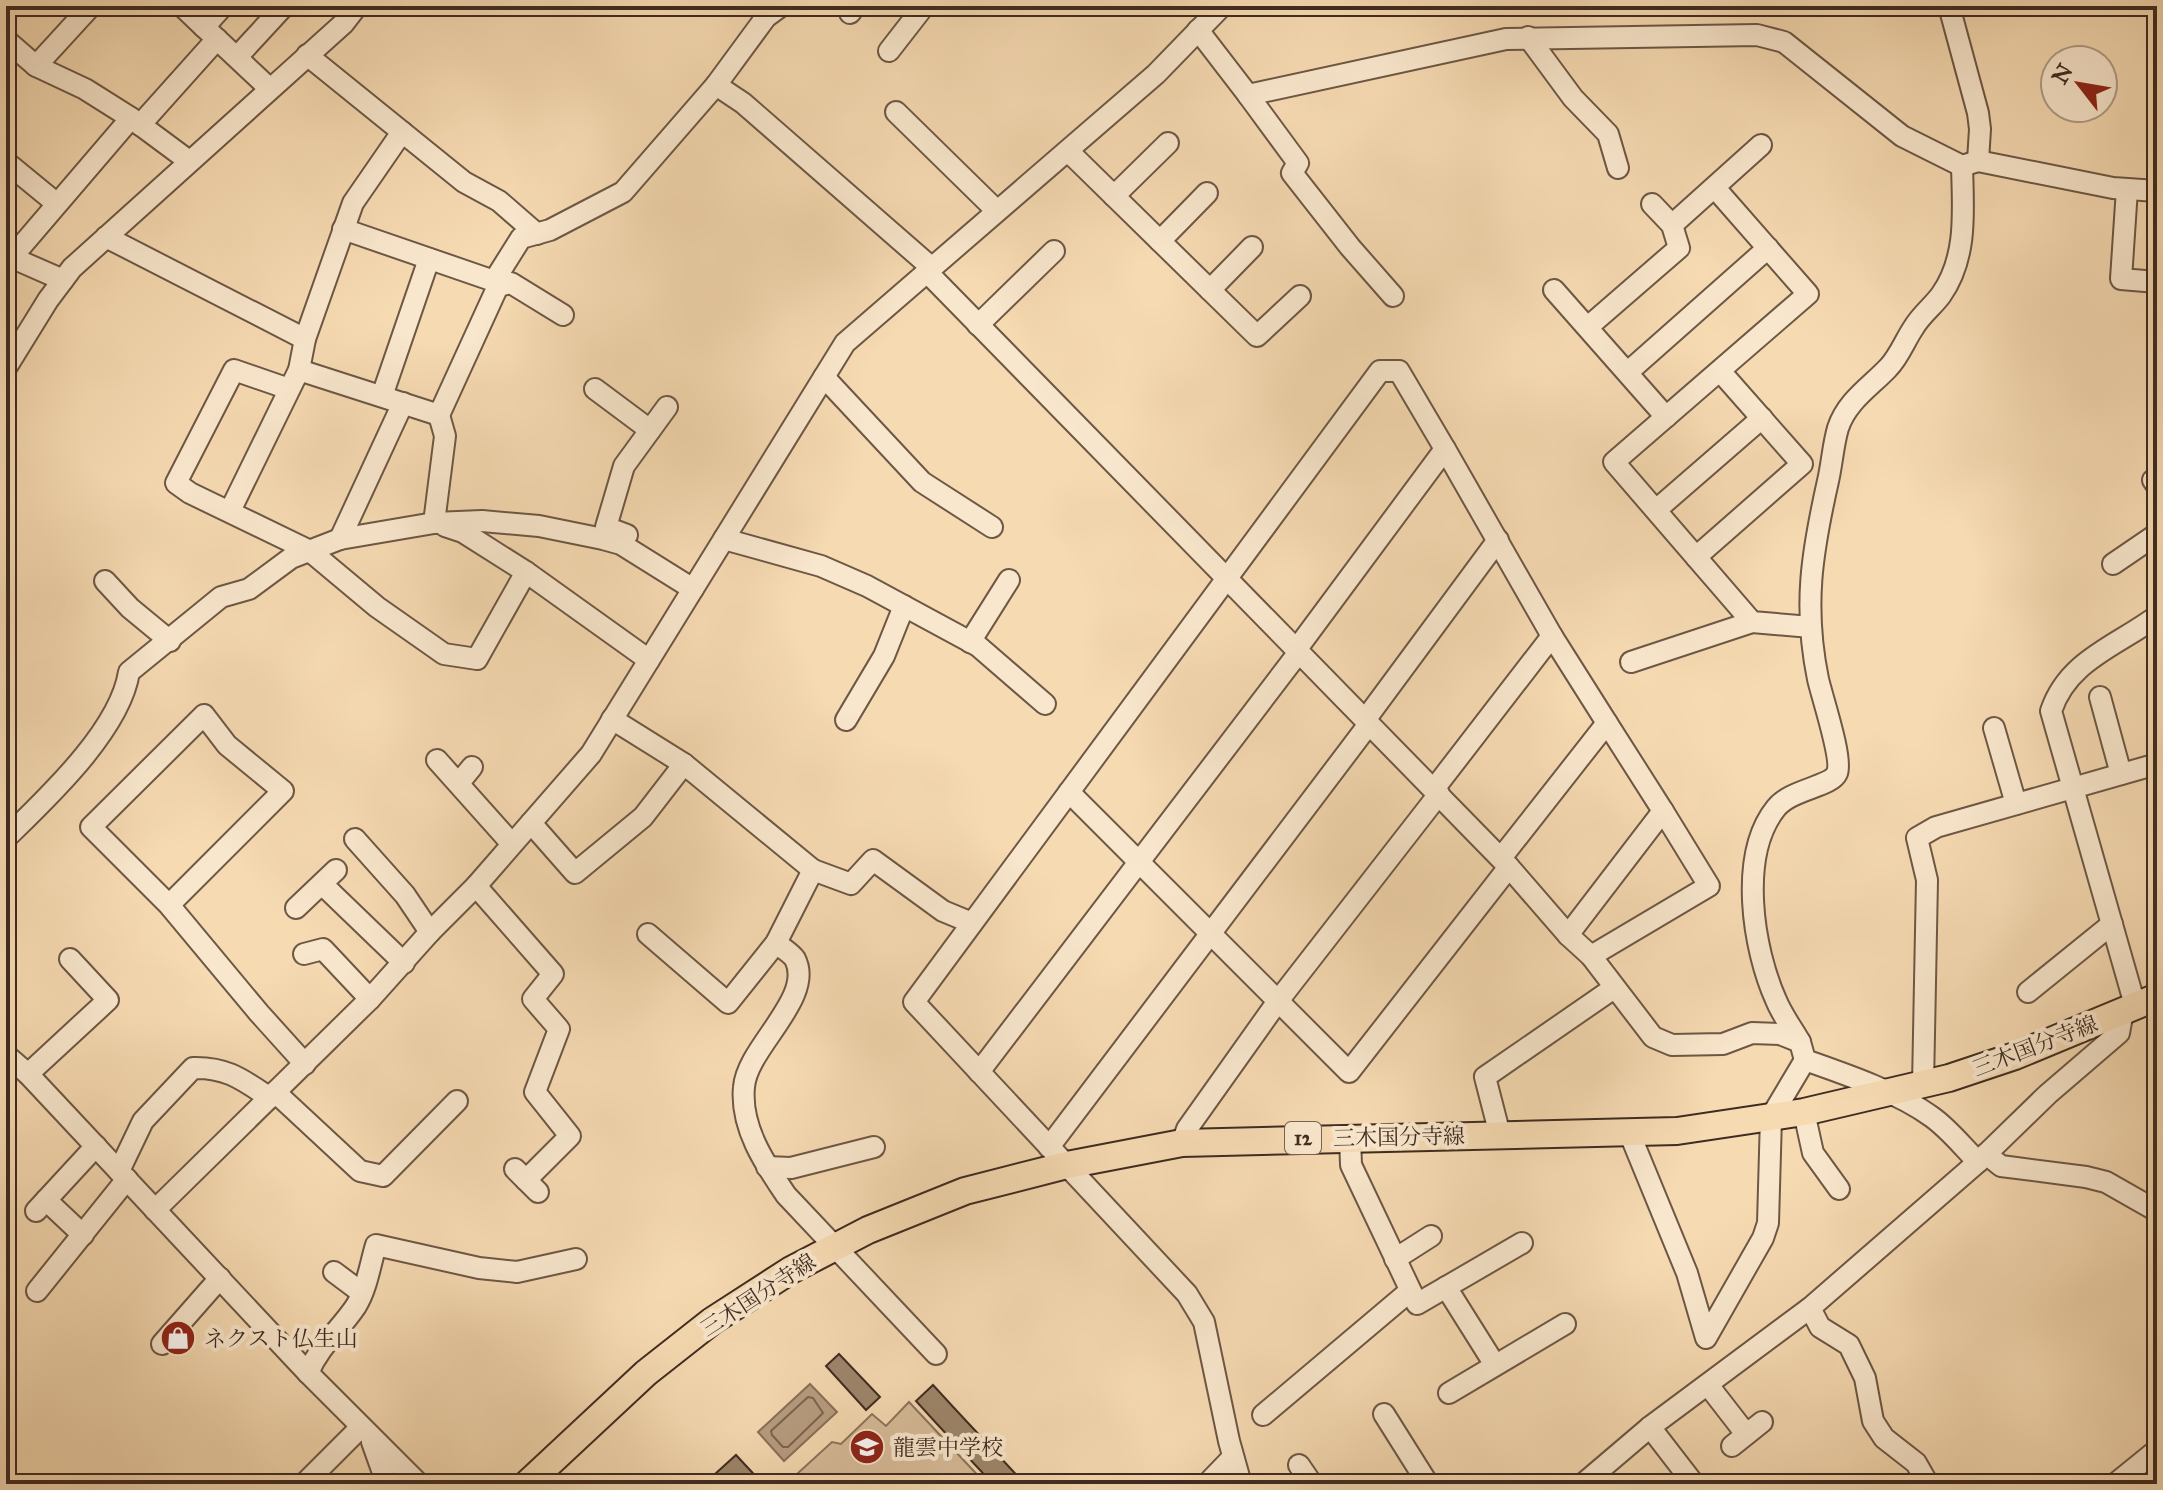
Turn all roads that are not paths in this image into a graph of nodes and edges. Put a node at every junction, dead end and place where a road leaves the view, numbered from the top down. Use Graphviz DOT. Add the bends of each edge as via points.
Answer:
graph roads {
  1 [pos="91,6"];
  2 [pos="182,6"];
  3 [pos="223,6"];
  4 [pos="284,6"];
  5 [pos="357,6"];
  6 [pos="781,6"];
  7 [pos="924,6"];
  8 [pos="1222,6"];
  9 [pos="1949,6"];
  10 [pos="1198,30"];
  11 [pos="211,33"];
  12 [pos="1528,37"];
  13 [pos="6,40"];
  14 [pos="889,51"];
  15 [pos="307,55"];
  16 [pos="237,57"];
  17 [pos="36,66"];
  18 [pos="716,85"];
  19 [pos="269,88"];
  20 [pos="1248,95"];
  21 [pos="896,112"];
  22 [pos="135,122"];
  23 [pos="402,132"];
  24 [pos="1168,143"];
  25 [pos="1761,145"];
  26 [pos="1068,151"];
  27 [pos="189,161"];
  28 [pos="6,162"];
  29 [pos="1970,163"];
  30 [pos="1618,168"];
  31 [pos="1715,188"];
  32 [pos="2127,189"];
  33 [pos="2157,191"];
  34 [pos="1207,193"];
  35 [pos="1114,196"];
  36 [pos="56,203"];
  37 [pos="1652,204"];
  38 [pos="997,211"];
  39 [pos="1672,225"];
  40 [pos="343,229"];
  41 [pos="537,234"];
  42 [pos="106,237"];
  43 [pos="1160,241"];
  44 [pos="1252,247"];
  45 [pos="1768,248"];
  46 [pos="1054,251"];
  47 [pos="9,256"];
  48 [pos="429,259"];
  49 [pos="930,270"];
  50 [pos="63,280"];
  51 [pos="2157,282"];
  52 [pos="496,283"];
  53 [pos="1210,290"];
  54 [pos="1554,290"];
  55 [pos="1300,296"];
  56 [pos="1393,296"];
  57 [pos="563,315"];
  58 [pos="978,325"];
  59 [pos="1589,326"];
  60 [pos="305,339"];
  61 [pos="6,368"];
  62 [pos="299,370"];
  63 [pos="1720,371"];
  64 [pos="1628,372"];
  65 [pos="824,377"];
  66 [pos="289,389"];
  67 [pos="595,389"];
  68 [pos="382,396"];
  69 [pos="403,403"];
  70 [pos="667,407"];
  71 [pos="439,415"];
  72 [pos="1666,417"];
  73 [pos="1762,418"];
  74 [pos="650,430"];
  75 [pos="1445,449"];
  76 [pos="1802,464"];
  77 [pos="1830,472"];
  78 [pos="2157,477"];
  79 [pos="2157,486"];
  80 [pos="1656,510"];
  81 [pos="230,511"];
  82 [pos="434,523"];
  83 [pos="992,527"];
  84 [pos="2157,534"];
  85 [pos="340,539"];
  86 [pos="724,539"];
  87 [pos="1498,540"];
  88 [pos="310,551"];
  89 [pos="1696,557"];
  90 [pos="2113,564"];
  91 [pos="526,572"];
  92 [pos="1225,579"];
  93 [pos="1009,580"];
  94 [pos="105,581"];
  95 [pos="696,584"];
  96 [pos="904,606"];
  97 [pos="2157,616"];
  98 [pos="1752,622"];
  99 [pos="1811,627"];
  100 [pos="1552,636"];
  101 [pos="170,641"];
  102 [pos="970,642"];
  103 [pos="1298,651"];
  104 [pos="649,660"];
  105 [pos="1631,662"];
  106 [pos="2100,697"];
  107 [pos="1045,704"];
  108 [pos="612,719"];
  109 [pos="846,720"];
  110 [pos="1367,722"];
  111 [pos="1607,723"];
  112 [pos="1994,728"];
  113 [pos="437,760"];
  114 [pos="684,764"];
  115 [pos="2157,764"];
  116 [pos="2121,774"];
  117 [pos="2073,788"];
  118 [pos="1069,792"];
  119 [pos="1437,792"];
  120 [pos="2016,804"];
  121 [pos="1663,811"];
  122 [pos="531,823"];
  123 [pos="6,838"];
  124 [pos="355,839"];
  125 [pos="512,844"];
  126 [pos="1138,861"];
  127 [pos="1505,862"];
  128 [pos="813,870"];
  129 [pos="476,886"];
  130 [pos="169,905"];
  131 [pos="296,908"];
  132 [pos="972,923"];
  133 [pos="2112,924"];
  134 [pos="430,932"];
  135 [pos="1210,933"];
  136 [pos="648,934"];
  137 [pos="1568,935"];
  138 [pos="776,943"];
  139 [pos="304,954"];
  140 [pos="1591,956"];
  141 [pos="70,959"];
  142 [pos="404,963"];
  143 [pos="1614,988"];
  144 [pos="2028,992"];
  145 [pos="370,999"];
  146 [pos="1278,1001"];
  147 [pos="2138,1004"];
  148 [pos="1803,1051"];
  149 [pos="6,1055"];
  150 [pos="305,1064"];
  151 [pos="979,1072"];
  152 [pos="28,1074"];
  153 [pos="1923,1085"];
  154 [pos="1885,1093"];
  155 [pos="272,1095"];
  156 [pos="457,1101"];
  157 [pos="1804,1112"];
  158 [pos="1771,1117"];
  159 [pos="1629,1132"];
  160 [pos="1500,1135"];
  161 [pos="1350,1137"];
  162 [pos="1182,1143"];
  163 [pos="96,1146"];
  164 [pos="874,1147"];
  165 [pos="1058,1156"];
  166 [pos="1982,1158"];
  167 [pos="767,1167"];
  168 [pos="123,1175"];
  169 [pos="526,1180"];
  170 [pos="1839,1189"];
  171 [pos="155,1210"];
  172 [pos="2157,1211"];
  173 [pos="83,1235"];
  174 [pos="1431,1236"];
  175 [pos="1522,1243"];
  176 [pos="834,1248"];
  177 [pos="576,1259"];
  178 [pos="1395,1259"];
  179 [pos="334,1272"];
  180 [pos="220,1278"];
  181 [pos="1446,1287"];
  182 [pos="37,1291"];
  183 [pos="1410,1291"];
  184 [pos="362,1293"];
  185 [pos="1810,1308"];
  186 [pos="1565,1324"];
  187 [pos="162,1344"];
  188 [pos="936,1354"];
  189 [pos="1495,1365"];
  190 [pos="308,1373"];
  191 [pos="1708,1385"];
  192 [pos="1449,1393"];
  193 [pos="1384,1414"];
  194 [pos="1263,1415"];
  195 [pos="1650,1427"];
  196 [pos="365,1431"];
  197 [pos="1747,1434"];
  198 [pos="2157,1450"];
  199 [pos="1233,1457"];
  200 [pos="1299,1465"];
  201 [pos="304,1484"];
  202 [pos="387,1484"];
  203 [pos="419,1484"];
  204 [pos="527,1484"];
  205 [pos="1207,1484"];
  206 [pos="1241,1484"];
  207 [pos="1312,1484"];
  208 [pos="1428,1484"];
  209 [pos="1583,1484"];
  210 [pos="1694,1484"];
  211 [pos="1928,1484"];
  212 [pos="2115,1484"];
  1 -- 17 [label="street"];
  2 -- 11 [label="street"];
  3 -- 11 [label="street"];
  4 -- 16 [label="street"];
  5 -- 15 [label="street"];
  6 -- 18 [label="street" via="766,17"];
  7 -- 14 [label="street"];
  8 -- 10 [label="street"];
  9 -- 29 [label="street" via="1978,113"];
  10 -- 20 [label="street"];
  10 -- 26 [label="street"];
  11 -- 16 [label="street"];
  11 -- 22 [label="street"];
  12 -- 20 [label="street"];
  12 -- 29 [label="street" via="1757,35 1784,42 1902,136"];
  12 -- 30 [label="street" via="1573,98 1608,134"];
  13 -- 17 [label="street"];
  15 -- 19 [label="street"];
  15 -- 23 [label="street"];
  16 -- 19 [label="street"];
  17 -- 22 [label="street" via="85,89"];
  18 -- 41 [label="street" via="623,192"];
  18 -- 49 [label="street" via="743,103"];
  19 -- 27 [label="street"];
  20 -- 56 [label="street" via="1298,163 1292,173"];
  21 -- 38 [label="street"];
  22 -- 27 [label="street"];
  22 -- 36 [label="street"];
  23 -- 40 [label="street" via="353,203"];
  23 -- 41 [label="street"];
  24 -- 35 [label="street"];
  25 -- 31 [label="street"];
  26 -- 35 [label="street"];
  26 -- 38 [label="street"];
  27 -- 42 [label="street"];
  28 -- 36 [label="street"];
  29 -- 32 [label="street"];
  29 -- 77 [label="street" via="1956,265 1890,366 1850,405 1839,426"];
  31 -- 39 [label="street"];
  31 -- 45 [label="street"];
  32 -- 33 [label="street"];
  32 -- 51 [label="street" via="2121,279"];
  34 -- 43 [label="street"];
  35 -- 43 [label="street"];
  36 -- 47 [label="street"];
  37 -- 39 [label="street"];
  38 -- 49 [label="street"];
  39 -- 59 [label="street" via="1679,248"];
  40 -- 48 [label="street"];
  40 -- 60 [label="street"];
  41 -- 52 [label="street" via="521,238"];
  42 -- 50 [label="street"];
  42 -- 60 [label="street"];
  43 -- 53 [label="street"];
  44 -- 53 [label="street"];
  45 -- 63 [label="street" via="1808,294"];
  45 -- 64 [label="street"];
  46 -- 58 [label="street"];
  47 -- 50 [label="street"];
  48 -- 52 [label="street"];
  48 -- 68 [label="street"];
  49 -- 58 [label="street"];
  49 -- 65 [label="street" via="845,343"];
  50 -- 61 [label="street"];
  52 -- 57 [label="street" via="511,283"];
  52 -- 71 [label="street"];
  53 -- 55 [label="street" via="1257,336"];
  54 -- 59 [label="street"];
  58 -- 92 [label="street"];
  59 -- 64 [label="street"];
  60 -- 62 [label="street"];
  62 -- 66 [label="street"];
  62 -- 68 [label="street"];
  63 -- 72 [label="street"];
  63 -- 73 [label="street"];
  64 -- 72 [label="street"];
  65 -- 83 [label="street" via="922,482"];
  65 -- 86 [label="street"];
  66 -- 81 [label="street"];
  66 -- 81 [label="street" via="234,370 176,483"];
  67 -- 74 [label="street"];
  68 -- 69 [label="street"];
  69 -- 71 [label="street"];
  69 -- 85 [label="street"];
  70 -- 74 [label="street"];
  71 -- 82 [label="street" via="445,436"];
  72 -- 80 [label="street" via="1614,462"];
  73 -- 76 [label="street"];
  73 -- 80 [label="street"];
  74 -- 95 [label="street" via="624,466 606,527 623,532"];
  75 -- 87 [label="street"];
  75 -- 92 [label="street" via="1399,371 1380,371"];
  75 -- 103 [label="street"];
  76 -- 77 [label="street"];
  76 -- 89 [label="street"];
  77 -- 99 [label="street" via="1813,550"];
  78 -- 79 [label="street"];
  80 -- 89 [label="street"];
  81 -- 88 [label="street"];
  82 -- 85 [label="street"];
  82 -- 91 [label="street" via="463,532"];
  82 -- 95 [label="street" via="525,525 603,539"];
  84 -- 90 [label="street"];
  85 -- 88 [label="street"];
  86 -- 95 [label="street"];
  86 -- 96 [label="street" via="821,566"];
  87 -- 100 [label="street"];
  87 -- 110 [label="street"];
  88 -- 91 [label="street" via="444,654 477,659"];
  88 -- 101 [label="street" via="291,558 249,589 221,597"];
  89 -- 98 [label="street"];
  91 -- 104 [label="street"];
  92 -- 103 [label="street"];
  92 -- 118 [label="street"];
  93 -- 102 [label="street"];
  94 -- 101 [label="street"];
  95 -- 104 [label="street"];
  96 -- 102 [label="street"];
  96 -- 109 [label="street" via="884,656"];
  97 -- 117 [label="street" via="2072,673 2057,694 2051,711"];
  98 -- 99 [label="street"];
  98 -- 105 [label="street"];
  99 -- 148 [label="street" via="1837,772 1829,783 1790,795 1775,809 1755,859 1753,889 1762,964"];
  100 -- 111 [label="street"];
  100 -- 119 [label="street"];
  101 -- 123 [label="street" via="129,672 126,692 106,728"];
  102 -- 107 [label="street"];
  103 -- 110 [label="street"];
  103 -- 126 [label="street"];
  104 -- 108 [label="street"];
  106 -- 116 [label="street"];
  108 -- 114 [label="street"];
  108 -- 122 [label="street" via="591,754"];
  110 -- 119 [label="street"];
  110 -- 135 [label="street"];
  111 -- 121 [label="street"];
  111 -- 127 [label="street"];
  112 -- 120 [label="street"];
  113 -- 125 [label="street" via="466,775"];
  114 -- 122 [label="street" via="643,817 575,873"];
  114 -- 128 [label="street"];
  115 -- 116 [label="street"];
  116 -- 117 [label="street"];
  117 -- 120 [label="street"];
  117 -- 133 [label="street"];
  118 -- 126 [label="street"];
  118 -- 132 [label="street"];
  119 -- 127 [label="street"];
  119 -- 146 [label="street"];
  120 -- 153 [label="street" via="1936,827 1917,838 1927,880"];
  121 -- 137 [label="street"];
  121 -- 140 [label="street" via="1709,886"];
  122 -- 125 [label="street"];
  124 -- 134 [label="street"];
  125 -- 129 [label="street"];
  126 -- 135 [label="street"];
  126 -- 151 [label="street"];
  127 -- 137 [label="street"];
  127 -- 146 [label="street" via="1349,1072"];
  128 -- 132 [label="street" via="851,884 873,860 943,911"];
  128 -- 138 [label="street"];
  129 -- 134 [label="street"];
  129 -- 169 [label="street" via="558,967 526,1006 559,1029 535,1092 570,1136"];
  130 -- 130 [label="street" via="91,827 204,715 227,745 283,791"];
  130 -- 150 [label="street"];
  131 -- 142 [label="street" via="329,877"];
  132 -- 151 [label="street" via="914,1002"];
  133 -- 144 [label="street"];
  133 -- 147 [label="street"];
  134 -- 142 [label="street"];
  135 -- 146 [label="street"];
  135 -- 165 [label="street"];
  136 -- 138 [label="street" via="728,1003"];
  137 -- 140 [label="street"];
  138 -- 167 [label="street" via="794,957 800,976 795,994 747,1068 743,1090 749,1129"];
  139 -- 145 [label="street" via="323,949"];
  140 -- 143 [label="street"];
  141 -- 152 [label="street" via="108,1000"];
  142 -- 145 [label="street"];
  143 -- 148 [label="street" via="1653,1037 1672,1045 1723,1044 1752,1033 1780,1034"];
  143 -- 160 [label="street" via="1485,1077"];
  145 -- 150 [label="street"];
  146 -- 162 [label="street"];
  147 -- 153 [label="main road, 三木国分寺線 / 12" via="2015,1056"];
  147 -- 166 [label="street" via="2119,1033"];
  148 -- 154 [label="street"];
  148 -- 158 [label="street"];
  149 -- 152 [label="street"];
  150 -- 155 [label="street"];
  151 -- 165 [label="street"];
  152 -- 163 [label="street"];
  153 -- 154 [label="main road, 三木国分寺線 / 12"];
  154 -- 157 [label="main road, 三木国分寺線 / 12"];
  154 -- 166 [label="street" via="1934,1118"];
  155 -- 156 [label="street" via="360,1171 383,1176"];
  155 -- 168 [label="street" via="236,1075 193,1068 143,1121"];
  155 -- 171 [label="street"];
  157 -- 158 [label="main road, 三木国分寺線 / 12"];
  157 -- 170 [label="street" via="1813,1153"];
  158 -- 159 [label="main road, 三木国分寺線 / 12" via="1677,1131"];
  158 -- 159 [label="street" via="1768,1223 1706,1338 1687,1273"];
  159 -- 160 [label="main road, 三木国分寺線 / 12"];
  160 -- 161 [label="main road, 三木国分寺線 / 12"];
  161 -- 162 [label="main road, 三木国分寺線 / 12"];
  161 -- 178 [label="street" via="1351,1165"];
  162 -- 165 [label="main road, 三木国分寺線 / 12"];
  163 -- 168 [label="street"];
  163 -- 173 [label="street" via="41,1205"];
  164 -- 167 [label="street" via="791,1168"];
  165 -- 176 [label="main road, 三木国分寺線 / 12"];
  165 -- 199 [label="street" via="1187,1294 1204,1322"];
  166 -- 172 [label="street" via="2001,1166 2106,1182"];
  166 -- 185 [label="street"];
  167 -- 176 [label="street"];
  168 -- 171 [label="street"];
  168 -- 173 [label="street"];
  171 -- 180 [label="street"];
  173 -- 182 [label="street"];
  174 -- 178 [label="street"];
  175 -- 181 [label="street"];
  176 -- 188 [label="street"];
  176 -- 204 [label="main road, 三木国分寺線 / 12" via="712,1321 646,1373"];
  177 -- 184 [label="street" via="517,1272 376,1245"];
  178 -- 183 [label="street"];
  179 -- 184 [label="street"];
  180 -- 187 [label="street"];
  180 -- 190 [label="street"];
  181 -- 183 [label="street" via="1417,1304"];
  181 -- 189 [label="street"];
  183 -- 194 [label="street"];
  184 -- 190 [label="street" via="317,1352"];
  185 -- 191 [label="street"];
  185 -- 211 [label="street" via="1820,1327 1849,1345 1865,1378 1873,1421 1884,1438 1916,1463"];
  186 -- 189 [label="street"];
  189 -- 192 [label="street"];
  190 -- 196 [label="street"];
  191 -- 195 [label="street"];
  191 -- 197 [label="street"];
  193 -- 208 [label="street"];
  195 -- 209 [label="street"];
  195 -- 210 [label="street"];
  196 -- 201 [label="street"];
  196 -- 202 [label="street"];
  196 -- 203 [label="street"];
  198 -- 212 [label="street"];
  199 -- 205 [label="street"];
  199 -- 206 [label="street"];
  200 -- 207 [label="street"];
}
